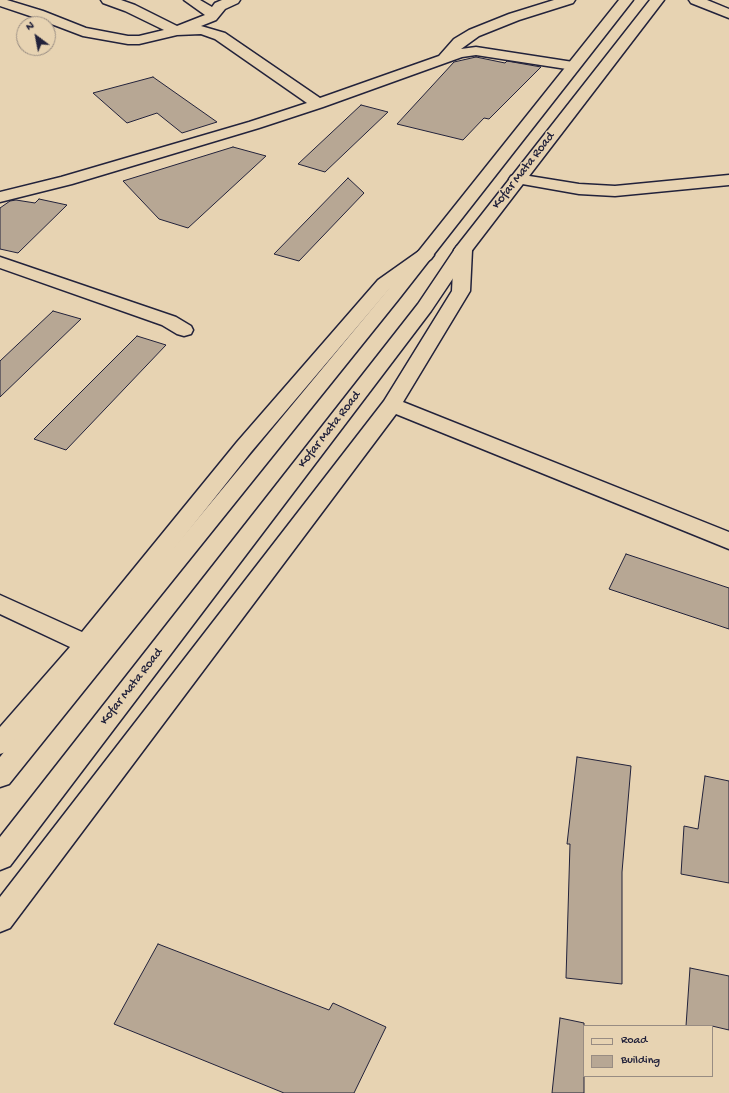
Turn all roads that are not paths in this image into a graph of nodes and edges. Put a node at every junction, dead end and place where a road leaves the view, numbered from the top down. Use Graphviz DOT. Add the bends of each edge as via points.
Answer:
graph roads {
  1 [pos="108,0"];
  2 [pos="191,0"];
  3 [pos="233,0"];
  4 [pos="568,0"];
  5 [pos="626,0"];
  6 [pos="656,0"];
  7 [pos="696,0"];
  8 [pos="0,2"];
  9 [pos="213,14"];
  10 [pos="729,14"];
  11 [pos="177,31"];
  12 [pos="444,58"];
  13 [pos="573,66"];
  14 [pos="544,102"];
  15 [pos="318,104"];
  16 [pos="572,109"];
  17 [pos="517,179"];
  18 [pos="729,180"];
  19 [pos="0,197"];
  20 [pos="463,250"];
  21 [pos="425,255"];
  22 [pos="0,262"];
  23 [pos="184,330"];
  24 [pos="392,405"];
  25 [pos="729,541"];
  26 [pos="0,604"];
  27 [pos="86,644"];
  28 [pos="0,744"];
  29 [pos="0,776"];
  30 [pos="0,858"];
  31 [pos="0,919"];
  1 -- 11 [label="street"];
  2 -- 9 [label="street"];
  3 -- 9 [label="street" via="220,6"];
  4 -- 12 [label="street" via="474,33 459,42"];
  5 -- 13 [label="street, Kofar Mata Road"];
  6 -- 16 [label="street, Kofar Mata Road"];
  7 -- 10 [label="street"];
  8 -- 11 [label="street" via="83,32 128,40"];
  9 -- 11 [label="street"];
  11 -- 15 [label="street" via="202,30 220,36"];
  12 -- 13 [label="street" via="476,51"];
  12 -- 15 [label="street"];
  13 -- 14 [label="street, Kofar Mata Road"];
  14 -- 16 [label="street"];
  14 -- 21 [label="street, Kofar Mata Road"];
  15 -- 19 [label="street" via="66,181"];
  16 -- 17 [label="street, Kofar Mata Road"];
  17 -- 18 [label="street" via="579,189 615,191"];
  17 -- 20 [label="street, Kofar Mata Road"];
  20 -- 24 [label="street" via="461,291"];
  20 -- 30 [label="street, Kofar Mata Road" via="425,307"];
  21 -- 27 [label="street" via="384,284 244,448"];
  21 -- 29 [label="street, Kofar Mata Road"];
  22 -- 23 [label="street" via="169,321"];
  24 -- 25 [label="street"];
  24 -- 31 [label="street"];
  26 -- 27 [label="street"];
  27 -- 28 [label="street"];
}
